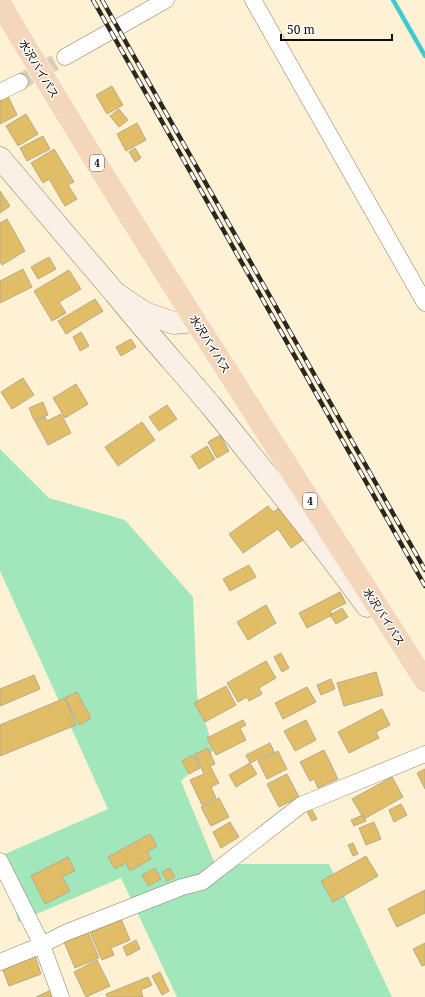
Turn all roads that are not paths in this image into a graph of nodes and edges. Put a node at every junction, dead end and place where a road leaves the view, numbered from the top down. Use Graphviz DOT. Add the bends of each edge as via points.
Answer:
graph roads {
  1 [pos="166,0"];
  2 [pos="253,0"];
  3 [pos="0,3"];
  4 [pos="65,57"];
  5 [pos="20,82"];
  6 [pos="0,92"];
  7 [pos="0,158"];
  8 [pos="115,293"];
  9 [pos="425,303"];
  10 [pos="195,321"];
  11 [pos="425,681"];
  12 [pos="425,684"];
  13 [pos="425,754"];
  14 [pos="0,861"];
  15 [pos="42,945"];
  16 [pos="0,962"];
  17 [pos="61,997"];
  1 -- 4 [label="street"];
  2 -- 9 [label="street"];
  3 -- 10 [label="highway, 水沢バイパス / 4" via="52,92"];
  5 -- 6 [label="street"];
  7 -- 8 [label="main road"];
  8 -- 10 [label="main road" via="145,313 167,321"];
  8 -- 12 [label="main road" via="266,474"];
  10 -- 11 [label="highway, 水沢バイパス / 4"];
  13 -- 15 [label="street" via="301,805 202,882 182,887 65,933"];
  14 -- 15 [label="street"];
  15 -- 16 [label="street"];
  15 -- 17 [label="street"];
}
